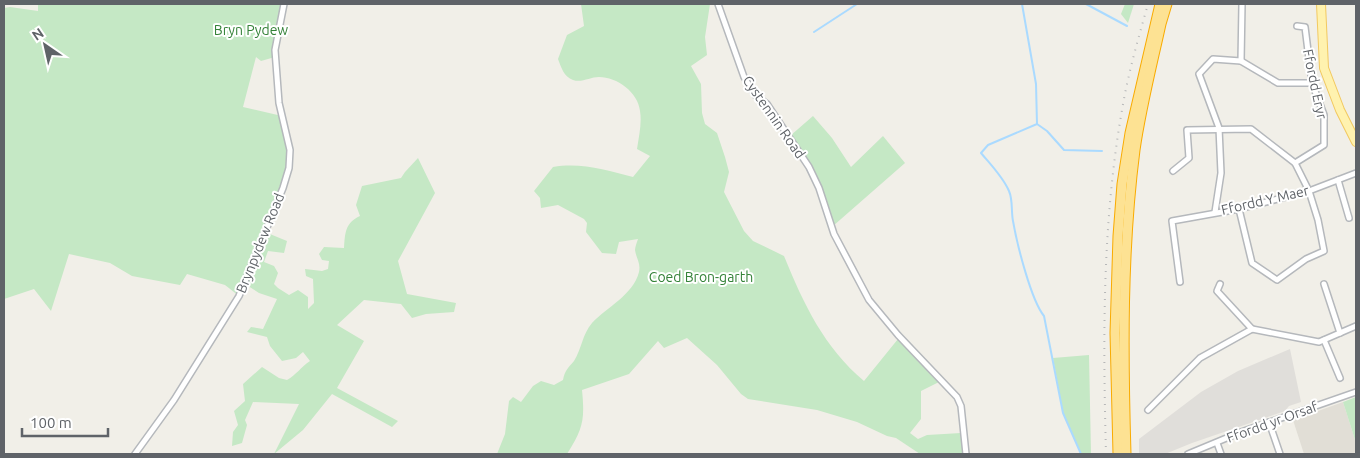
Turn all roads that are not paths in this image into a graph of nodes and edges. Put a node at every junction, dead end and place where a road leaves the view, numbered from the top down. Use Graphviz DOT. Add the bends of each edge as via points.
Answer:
graph roads {
  1 [pos="284,4"];
  2 [pos="718,4"];
  3 [pos="1160,4"];
  4 [pos="1168,4"];
  5 [pos="1242,4"];
  6 [pos="1321,4"];
  7 [pos="1297,26"];
  8 [pos="1241,61"];
  9 [pos="1312,82"];
  10 [pos="1220,128"];
  11 [pos="1356,142"];
  12 [pos="1295,163"];
  13 [pos="1173,171"];
  14 [pos="1356,174"];
  15 [pos="1338,180"];
  16 [pos="1309,192"];
  17 [pos="1239,209"];
  18 [pos="1215,212"];
  19 [pos="1349,218"];
  20 [pos="1180,282"];
  21 [pos="1220,284"];
  22 [pos="1324,284"];
  23 [pos="1356,326"];
  24 [pos="1252,329"];
  25 [pos="1340,333"];
  26 [pos="1324,340"];
  27 [pos="1340,378"];
  28 [pos="1356,392"];
  29 [pos="1148,410"];
  30 [pos="1269,422"];
  31 [pos="1217,443"];
  32 [pos="135,454"];
  33 [pos="966,454"];
  34 [pos="1118,454"];
  35 [pos="1126,454"];
  36 [pos="1188,454"];
  37 [pos="1221,454"];
  38 [pos="1280,454"];
  1 -- 32 [label="street, Brynpydew Road" via="275,50 279,103 290,150 283,188 239,296 174,400"];
  2 -- 33 [label="street, Cystennin Road" via="744,77 809,167 834,234 869,300 957,397 961,406"];
  3 -- 34 [label="highway" via="1130,133 1122,192 1114,333"];
  4 -- 35 [label="highway" via="1135,148 1131,188 1124,292"];
  5 -- 8 [label="street"];
  6 -- 11 [label="main road" via="1324,68"];
  7 -- 9 [label="street, Ffordd Eryr" via="1305,27"];
  8 -- 9 [label="street" via="1278,83"];
  8 -- 10 [label="street" via="1212,59 1199,74"];
  9 -- 12 [label="street, Ffordd Eryr" via="1324,115 1324,145"];
  10 -- 12 [label="street" via="1251,129"];
  10 -- 13 [label="street" via="1187,130 1189,158"];
  10 -- 18 [label="street" via="1221,173"];
  12 -- 16 [label="street"];
  14 -- 15 [label="street, Ffordd Y Maer"];
  15 -- 16 [label="street, Ffordd Y Maer"];
  15 -- 19 [label="street"];
  16 -- 17 [label="street, Ffordd Y Maer"];
  16 -- 17 [label="street" via="1324,252 1306,259 1277,280 1252,264"];
  17 -- 18 [label="street, Ffordd Y Maer"];
  18 -- 20 [label="street, Ffordd Y Maer" via="1172,220"];
  21 -- 24 [label="street" via="1217,291"];
  22 -- 25 [label="street"];
  23 -- 25 [label="street"];
  24 -- 26 [label="street" via="1319,342"];
  24 -- 29 [label="street" via="1200,358"];
  25 -- 26 [label="street"];
  26 -- 27 [label="street"];
  28 -- 30 [label="street, Ffordd yr Orsaf"];
  30 -- 31 [label="street, Ffordd yr Orsaf"];
  30 -- 38 [label="street"];
  31 -- 36 [label="street, Ffordd yr Orsaf"];
  31 -- 37 [label="street"];
}
